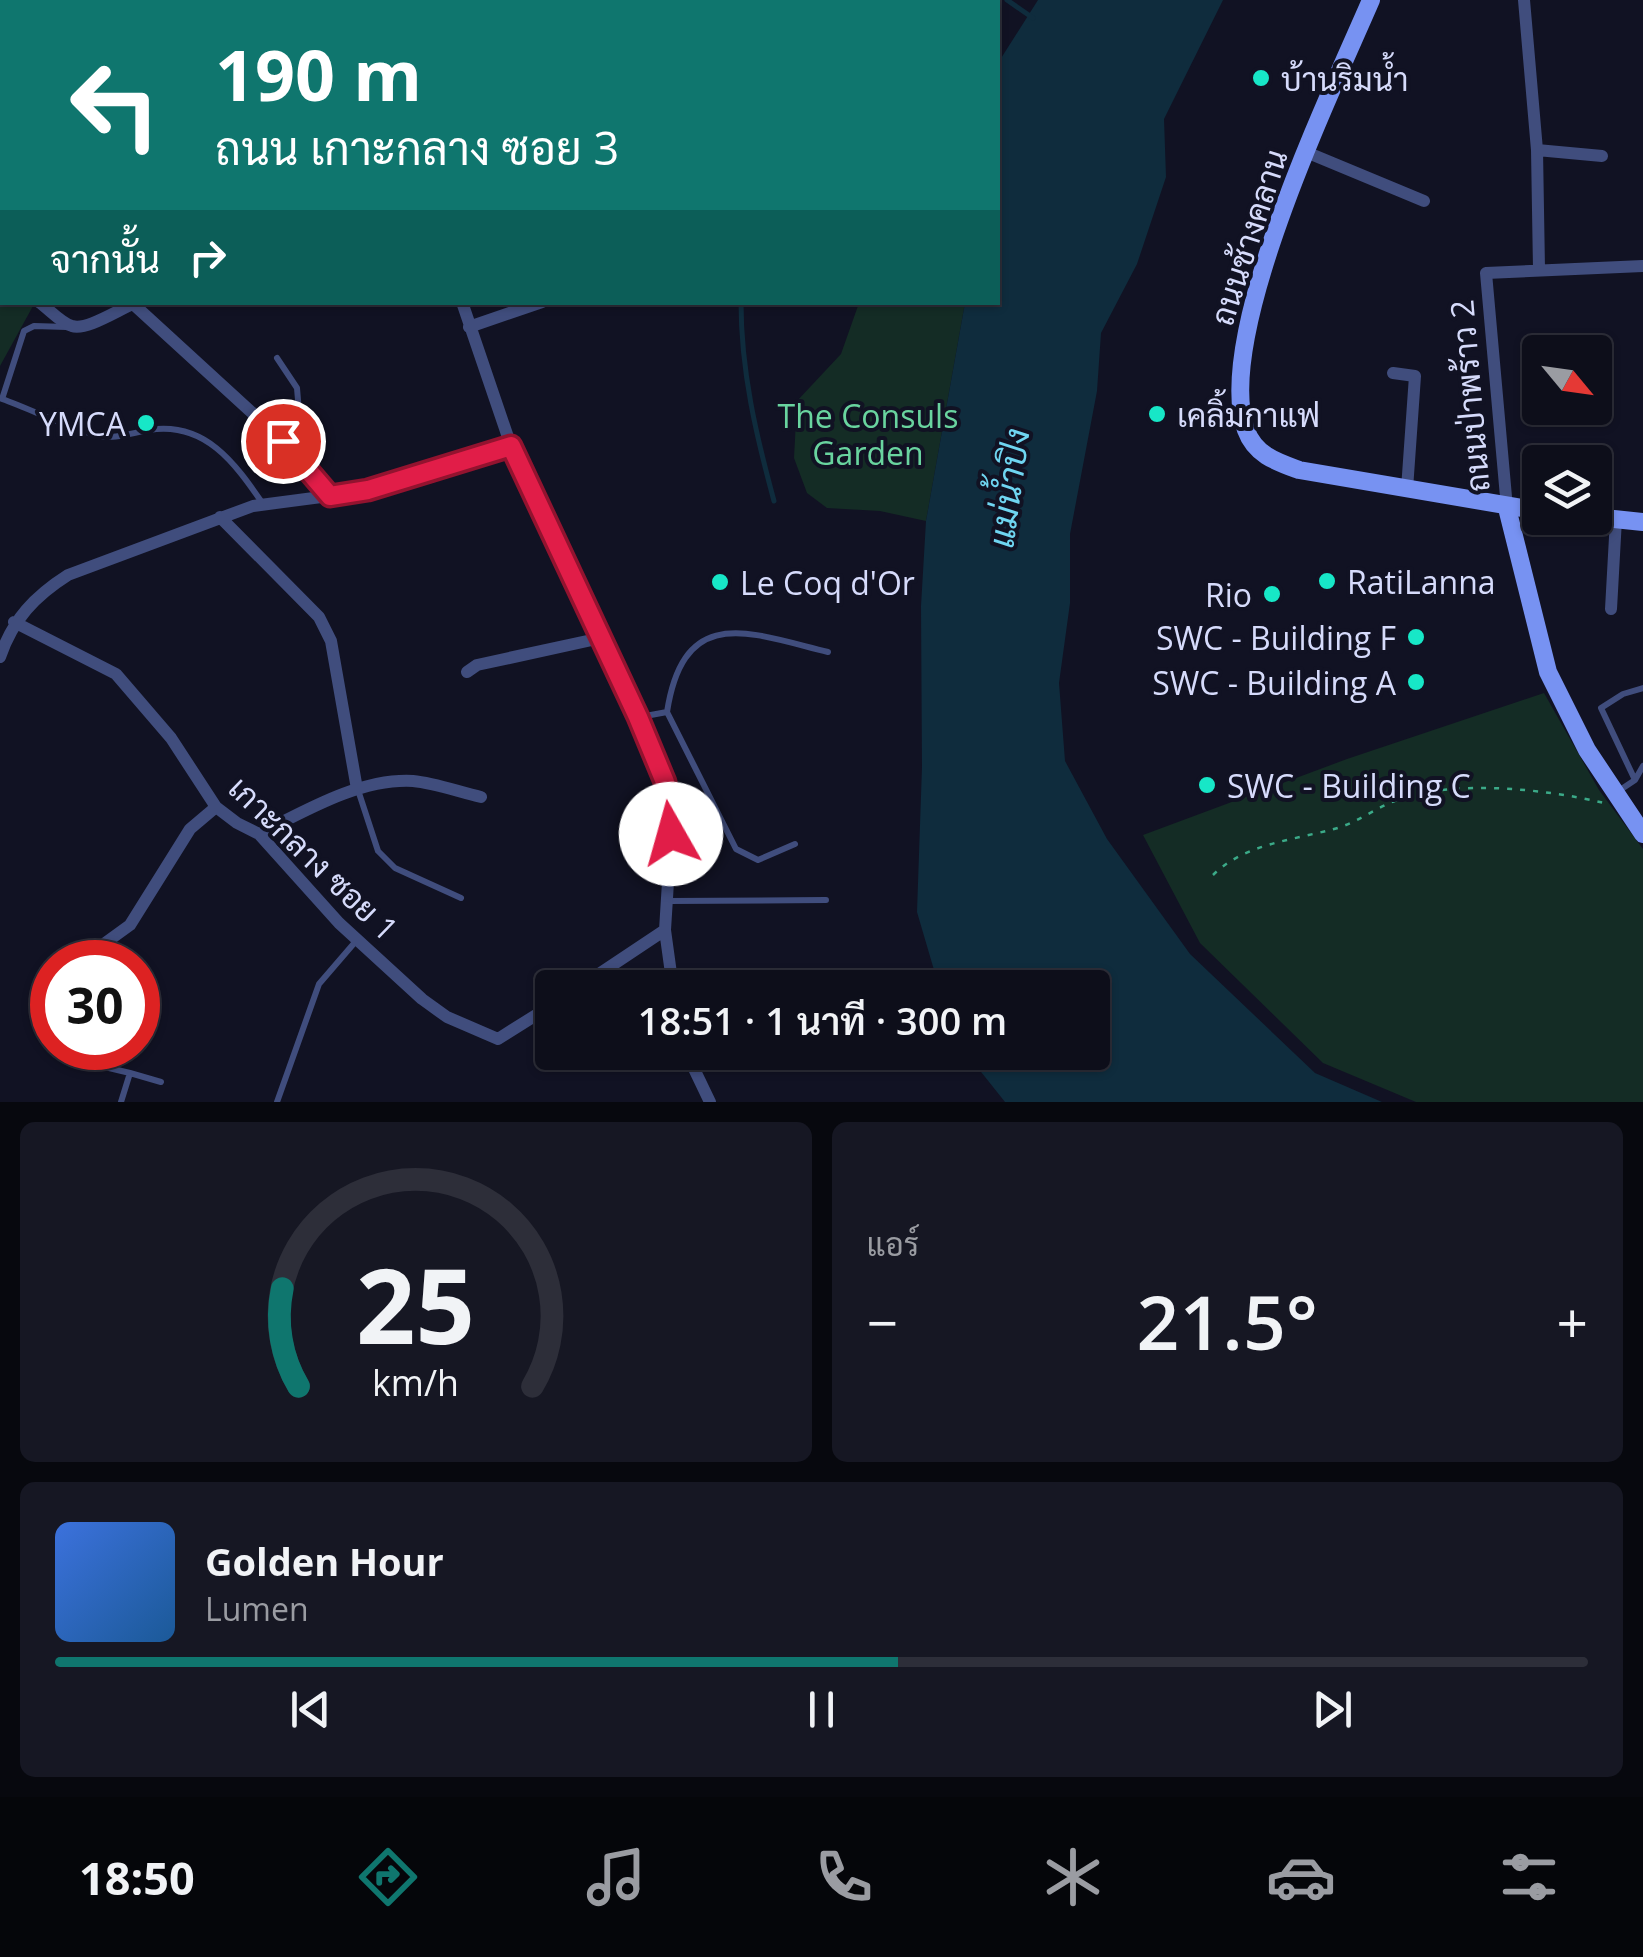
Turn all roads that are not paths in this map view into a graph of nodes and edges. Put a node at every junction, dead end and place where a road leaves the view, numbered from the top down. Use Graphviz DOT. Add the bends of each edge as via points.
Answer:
graph roads {
  1 [pos="1370,0"];
  2 [pos="1524,0"];
  3 [pos="1537,150"];
  4 [pos="1306,152"];
  5 [pos="1602,156"];
  6 [pos="1424,201"];
  7 [pos="1643,266"];
  8 [pos="1539,269"];
  9 [pos="42,305"];
  10 [pos="130,305"];
  11 [pos="133,305"];
  12 [pos="463,305"];
  13 [pos="533,305"];
  14 [pos="73,327"];
  15 [pos="469,327"];
  16 [pos="277,358"];
  17 [pos="1393,373"];
  18 [pos="1,398"];
  19 [pos="275,434"];
  20 [pos="511,446"];
  21 [pos="1407,489"];
  22 [pos="330,496"];
  23 [pos="264,504"];
  24 [pos="1507,508"];
  25 [pos="1522,510"];
  26 [pos="220,517"];
  27 [pos="1612,519"];
  28 [pos="1616,519"];
  29 [pos="1643,522"];
  30 [pos="1612,609"];
  31 [pos="7,628"];
  32 [pos="601,638"];
  33 [pos="828,652"];
  34 [pos="0,657"];
  35 [pos="467,672"];
  36 [pos="1643,688"];
  37 [pos="668,712"];
  38 [pos="638,717"];
  39 [pos="1643,766"];
  40 [pos="1635,780"];
  41 [pos="357,789"];
  42 [pos="481,797"];
  43 [pos="1620,801"];
  44 [pos="216,807"];
  45 [pos="260,834"];
  46 [pos="1643,834"];
  47 [pos="795,844"];
  48 [pos="461,898"];
  49 [pos="826,900"];
  50 [pos="668,901"];
  51 [pos="665,930"];
  52 [pos="110,940"];
  53 [pos="357,940"];
  54 [pos="605,970"];
  55 [pos="671,970"];
  56 [pos="535,1016"];
  57 [pos="117,1070"];
  58 [pos="695,1070"];
  59 [pos="130,1073"];
  60 [pos="161,1082"];
  61 [pos="121,1102"];
  62 [pos="277,1102"];
  63 [pos="710,1102"];
  1 -- 4 [label="street, ถนนช้างคลาน"];
  2 -- 3 [label="street"];
  3 -- 5 [label="street"];
  3 -- 8 [label="street"];
  4 -- 6 [label="street"];
  4 -- 21 [label="street, ถนนช้างคลาน" via="1246,327 1247,432 1274,462"];
  7 -- 8 [label="street"];
  8 -- 24 [label="street, ถนนป่าพร้าว 2" via="1486,273"];
  9 -- 14 [label="street"];
  10 -- 14 [label="street"];
  11 -- 19 [label="street"];
  12 -- 15 [label="street"];
  13 -- 15 [label="street"];
  14 -- 18 [label="lane" via="24,331"];
  15 -- 20 [label="street"];
  16 -- 19 [label="lane" via="297,388 299,412"];
  17 -- 21 [label="street" via="1415,376"];
  18 -- 23 [label="lane" via="97,436 181,428 229,457"];
  19 -- 22 [label="street"];
  20 -- 22 [label="street"];
  20 -- 32 [label="street"];
  21 -- 24 [label="street, ถนนช้างคลาน"];
  22 -- 23 [label="street"];
  23 -- 26 [label="street"];
  24 -- 25 [label="street, ถนนช้างคลาน"];
  24 -- 43 [label="street" via="1548,672"];
  26 -- 31 [label="street" via="68,575"];
  26 -- 41 [label="street" via="320,617 331,641"];
  27 -- 28 [label="street"];
  28 -- 29 [label="street"];
  28 -- 30 [label="street"];
  31 -- 34 [label="street"];
  31 -- 44 [label="street, เกาะกลาง ซอย 1" via="116,674"];
  32 -- 35 [label="street" via="477,664"];
  32 -- 38 [label="street"];
  33 -- 37 [label="lane" via="740,630 715,635 692,648 671,686"];
  36 -- 40 [label="lane" via="1601,708"];
  37 -- 38 [label="lane"];
  37 -- 47 [label="lane" via="736,850 758,860"];
  38 -- 50 [label="street" via="668,795"];
  39 -- 40 [label="lane"];
  40 -- 43 [label="lane"];
  41 -- 42 [label="street" via="412,781"];
  41 -- 45 [label="street"];
  41 -- 48 [label="lane" via="378,851 395,868"];
  43 -- 46 [label="street"];
  44 -- 45 [label="street, เกาะกลาง ซอย 1"];
  44 -- 52 [label="street" via="190,829 130,926"];
  45 -- 53 [label="street, เกาะกลาง ซอย 1"];
  49 -- 50 [label="lane"];
  50 -- 51 [label="street"];
  51 -- 54 [label="street"];
  51 -- 55 [label="street"];
  53 -- 56 [label="street, เกาะกลาง ซอย 1" via="422,999 488,1036 505,1036"];
  53 -- 62 [label="lane" via="319,984"];
  57 -- 59 [label="lane"];
  58 -- 63 [label="street"];
  59 -- 60 [label="lane"];
  59 -- 61 [label="lane"];
}
